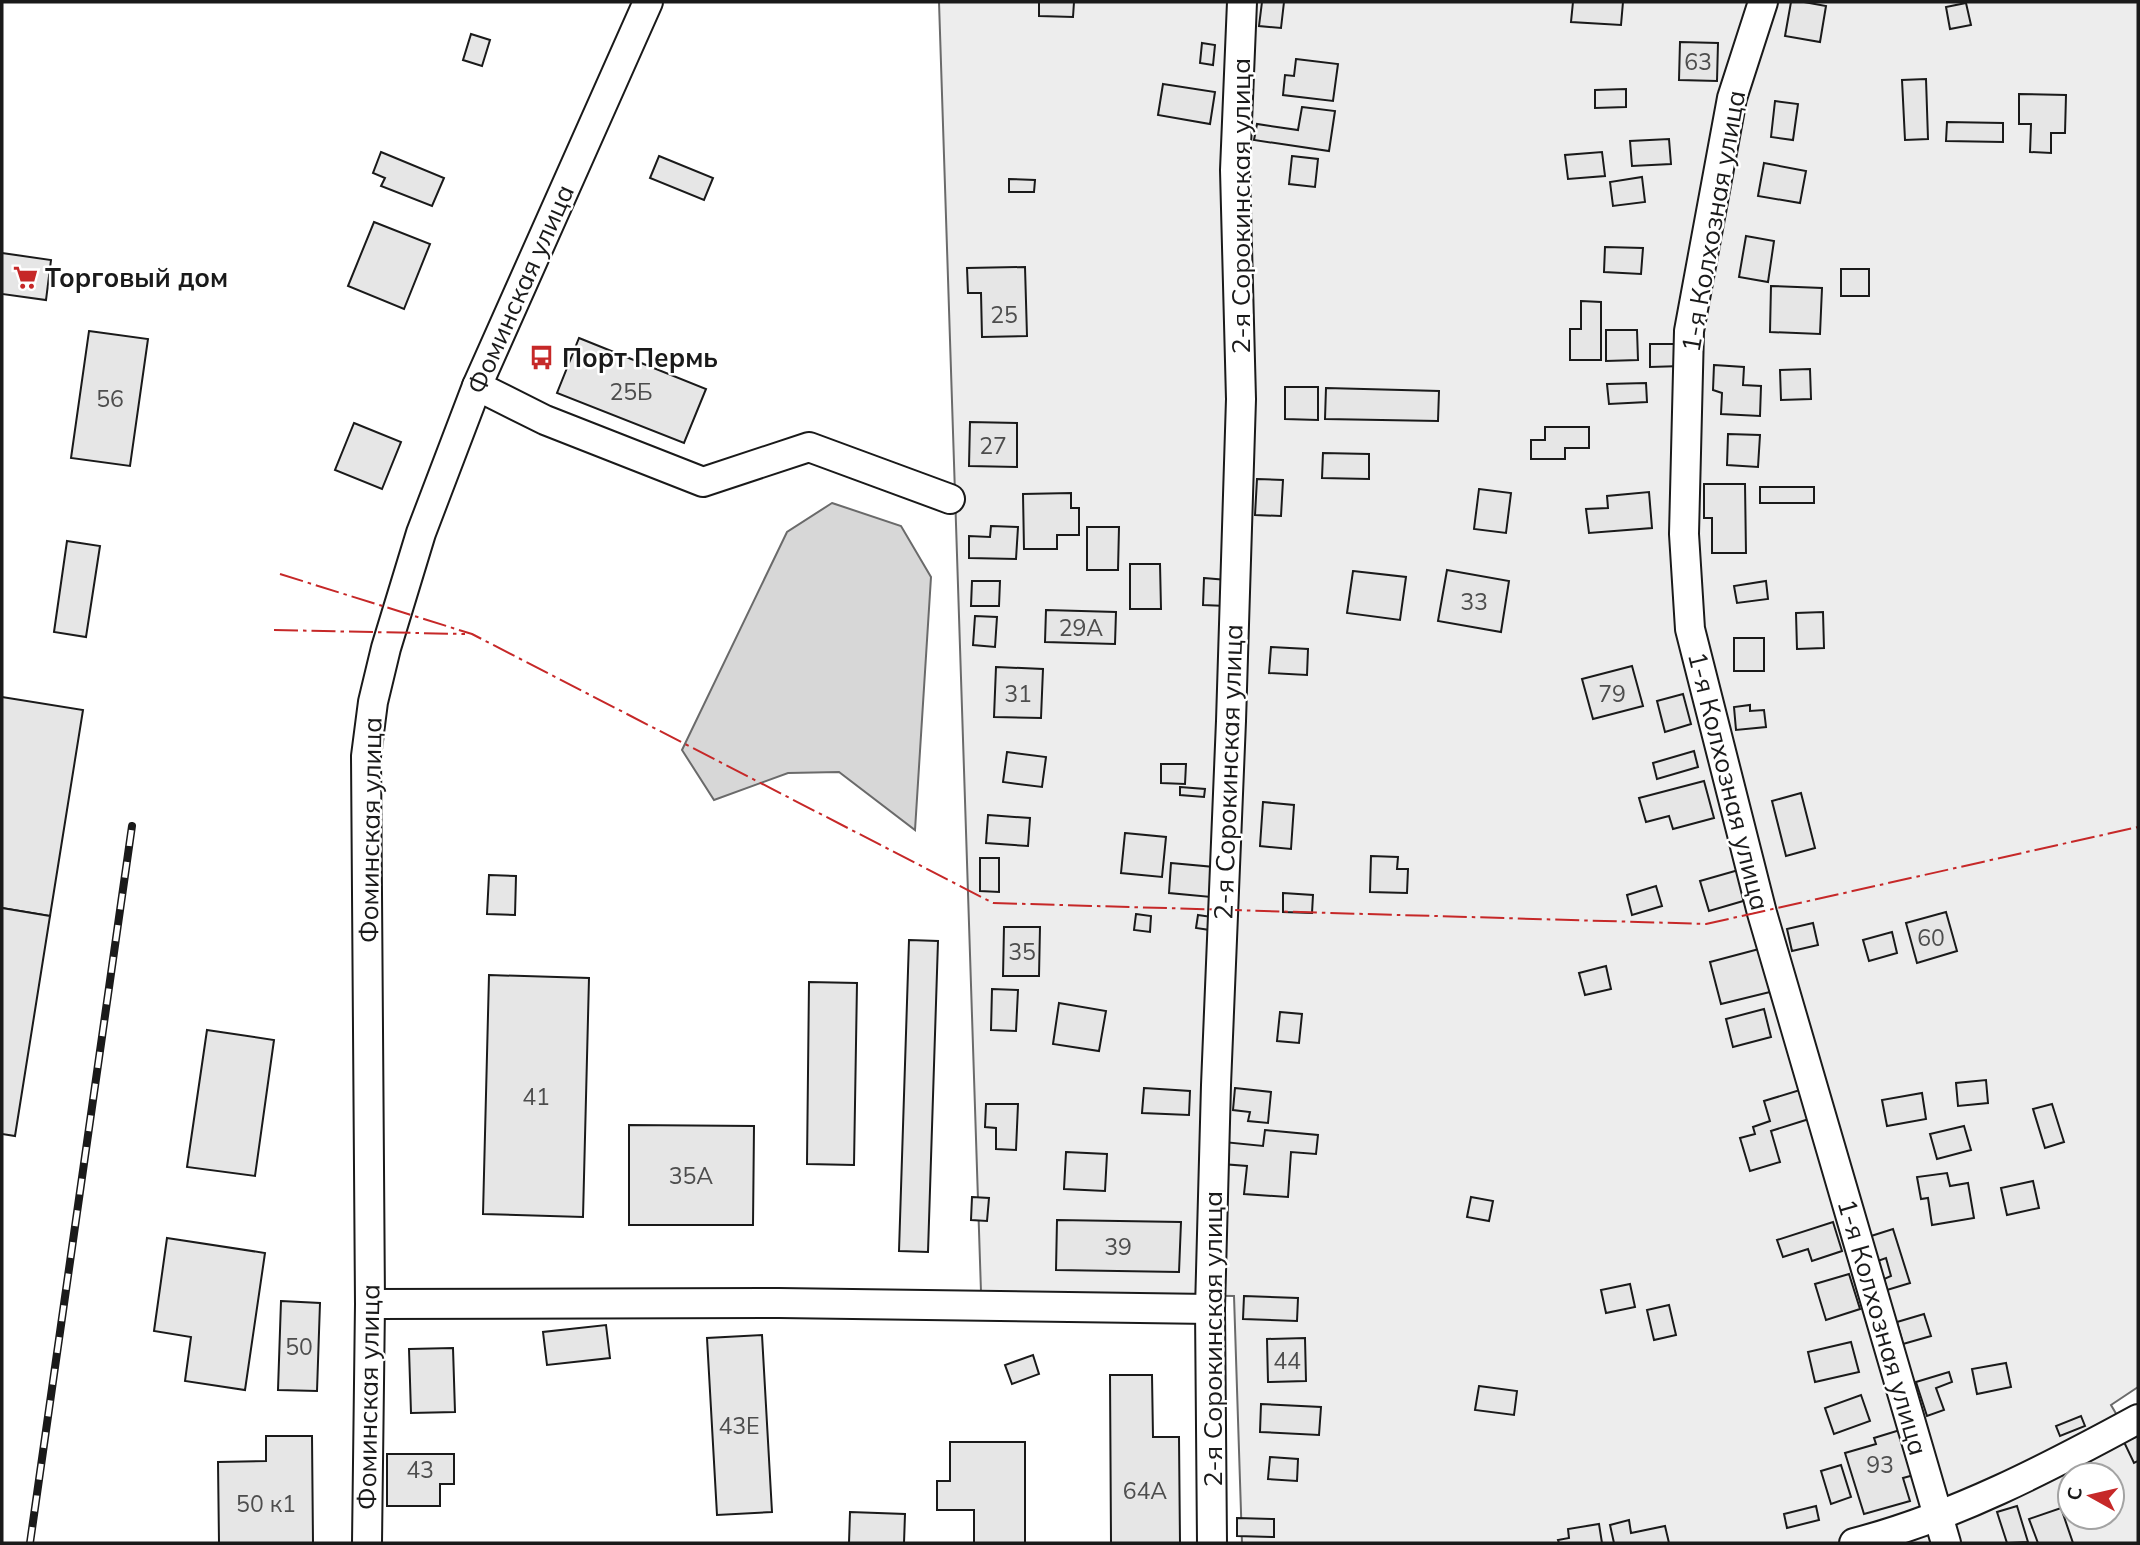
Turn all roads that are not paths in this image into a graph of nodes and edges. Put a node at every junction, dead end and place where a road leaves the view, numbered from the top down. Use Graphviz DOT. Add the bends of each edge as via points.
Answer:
graph roads {
  1 [pos="648,2"];
  2 [pos="1242,2"];
  3 [pos="1763,2"];
  4 [pos="477,386"];
  5 [pos="950,499"];
  6 [pos="370,1304"];
  7 [pos="1210,1309"];
  8 [pos="2138,1419"];
  9 [pos="1938,1516"];
  10 [pos="366,1543"];
  11 [pos="1212,1543"];
  12 [pos="1854,1543"];
  13 [pos="1946,1543"];
  1 -- 4 [label="street, Фоминская улица"];
  2 -- 7 [label="street, 2-я Сорокинская улица" via="1235,170 1241,399"];
  3 -- 9 [label="street, 1-я Колхозная улица" via="1732,97 1689,331 1684,534 1690,629 1762,913"];
  4 -- 5 [label="street" via="545,420 703,482 809,447"];
  4 -- 6 [label="street, Фоминская улица" via="421,533 386,648 366,756"];
  6 -- 7 [label="street" via="793,1303"];
  6 -- 10 [label="street, Фоминская улица"];
  7 -- 11 [label="street, 2-я Сорокинская улица"];
  8 -- 9 [label="street"];
  9 -- 12 [label="street"];
  9 -- 13 [label="street, 1-я Колхозная улица"];
}
